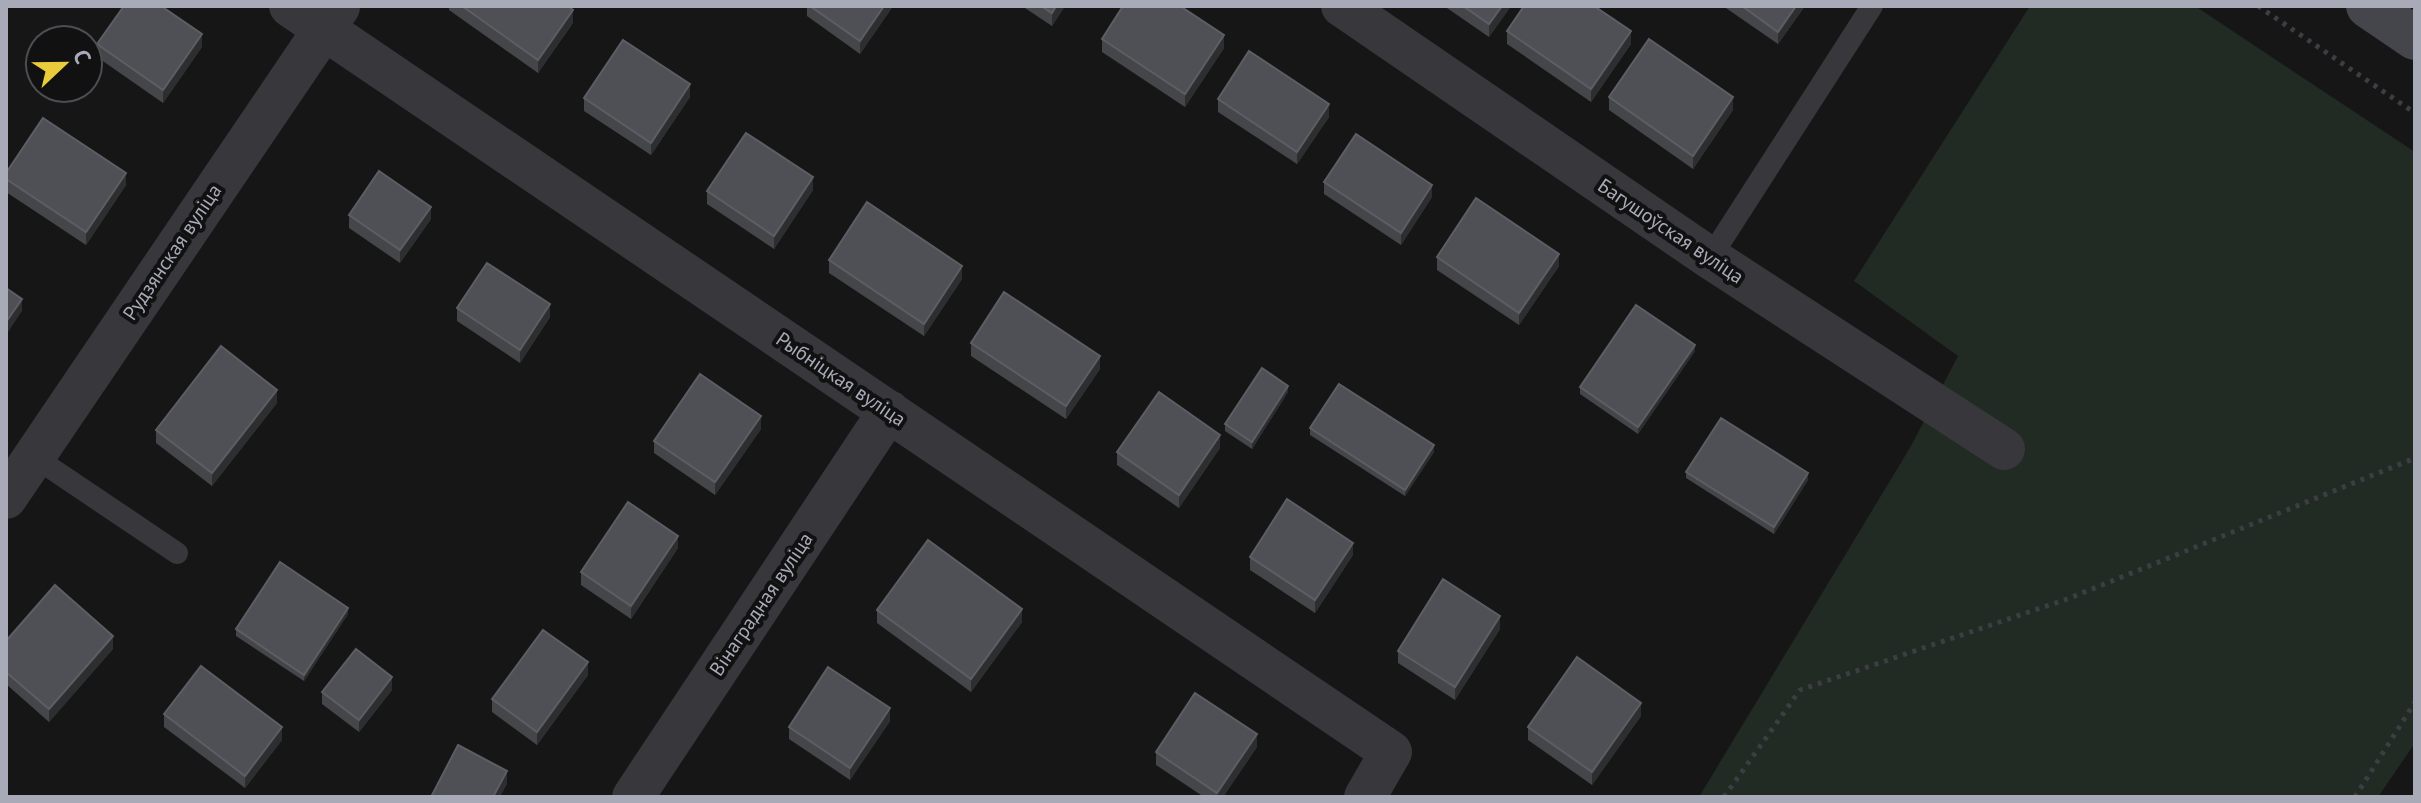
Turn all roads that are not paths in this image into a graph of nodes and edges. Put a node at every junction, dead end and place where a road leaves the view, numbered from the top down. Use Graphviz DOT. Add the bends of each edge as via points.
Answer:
graph roads {
  1 [pos="290,6"];
  2 [pos="1342,6"];
  3 [pos="1872,6"];
  4 [pos="2368,6"];
  5 [pos="332,18"];
  6 [pos="2415,38"];
  7 [pos="1710,258"];
  8 [pos="889,411"];
  9 [pos="2004,449"];
  10 [pos="20,454"];
  11 [pos="6,498"];
  12 [pos="177,553"];
  13 [pos="633,797"];
  14 [pos="1365,797"];
  1 -- 5 [label="street, Рыбніцкая вуліца"];
  2 -- 7 [label="street, Багушоўская вуліца"];
  3 -- 7 [label="lane"];
  4 -- 6 [label="main road"];
  5 -- 8 [label="street, Рыбніцкая вуліца"];
  5 -- 10 [label="street, Рудзянская вуліца"];
  7 -- 9 [label="street, Багушоўская вуліца"];
  8 -- 13 [label="street, Вінаградная вуліца"];
  8 -- 14 [label="street, Рыбніцкая вуліца" via="1391,752"];
  10 -- 11 [label="street, Рудзянская вуліца"];
  10 -- 12 [label="lane"];
}
